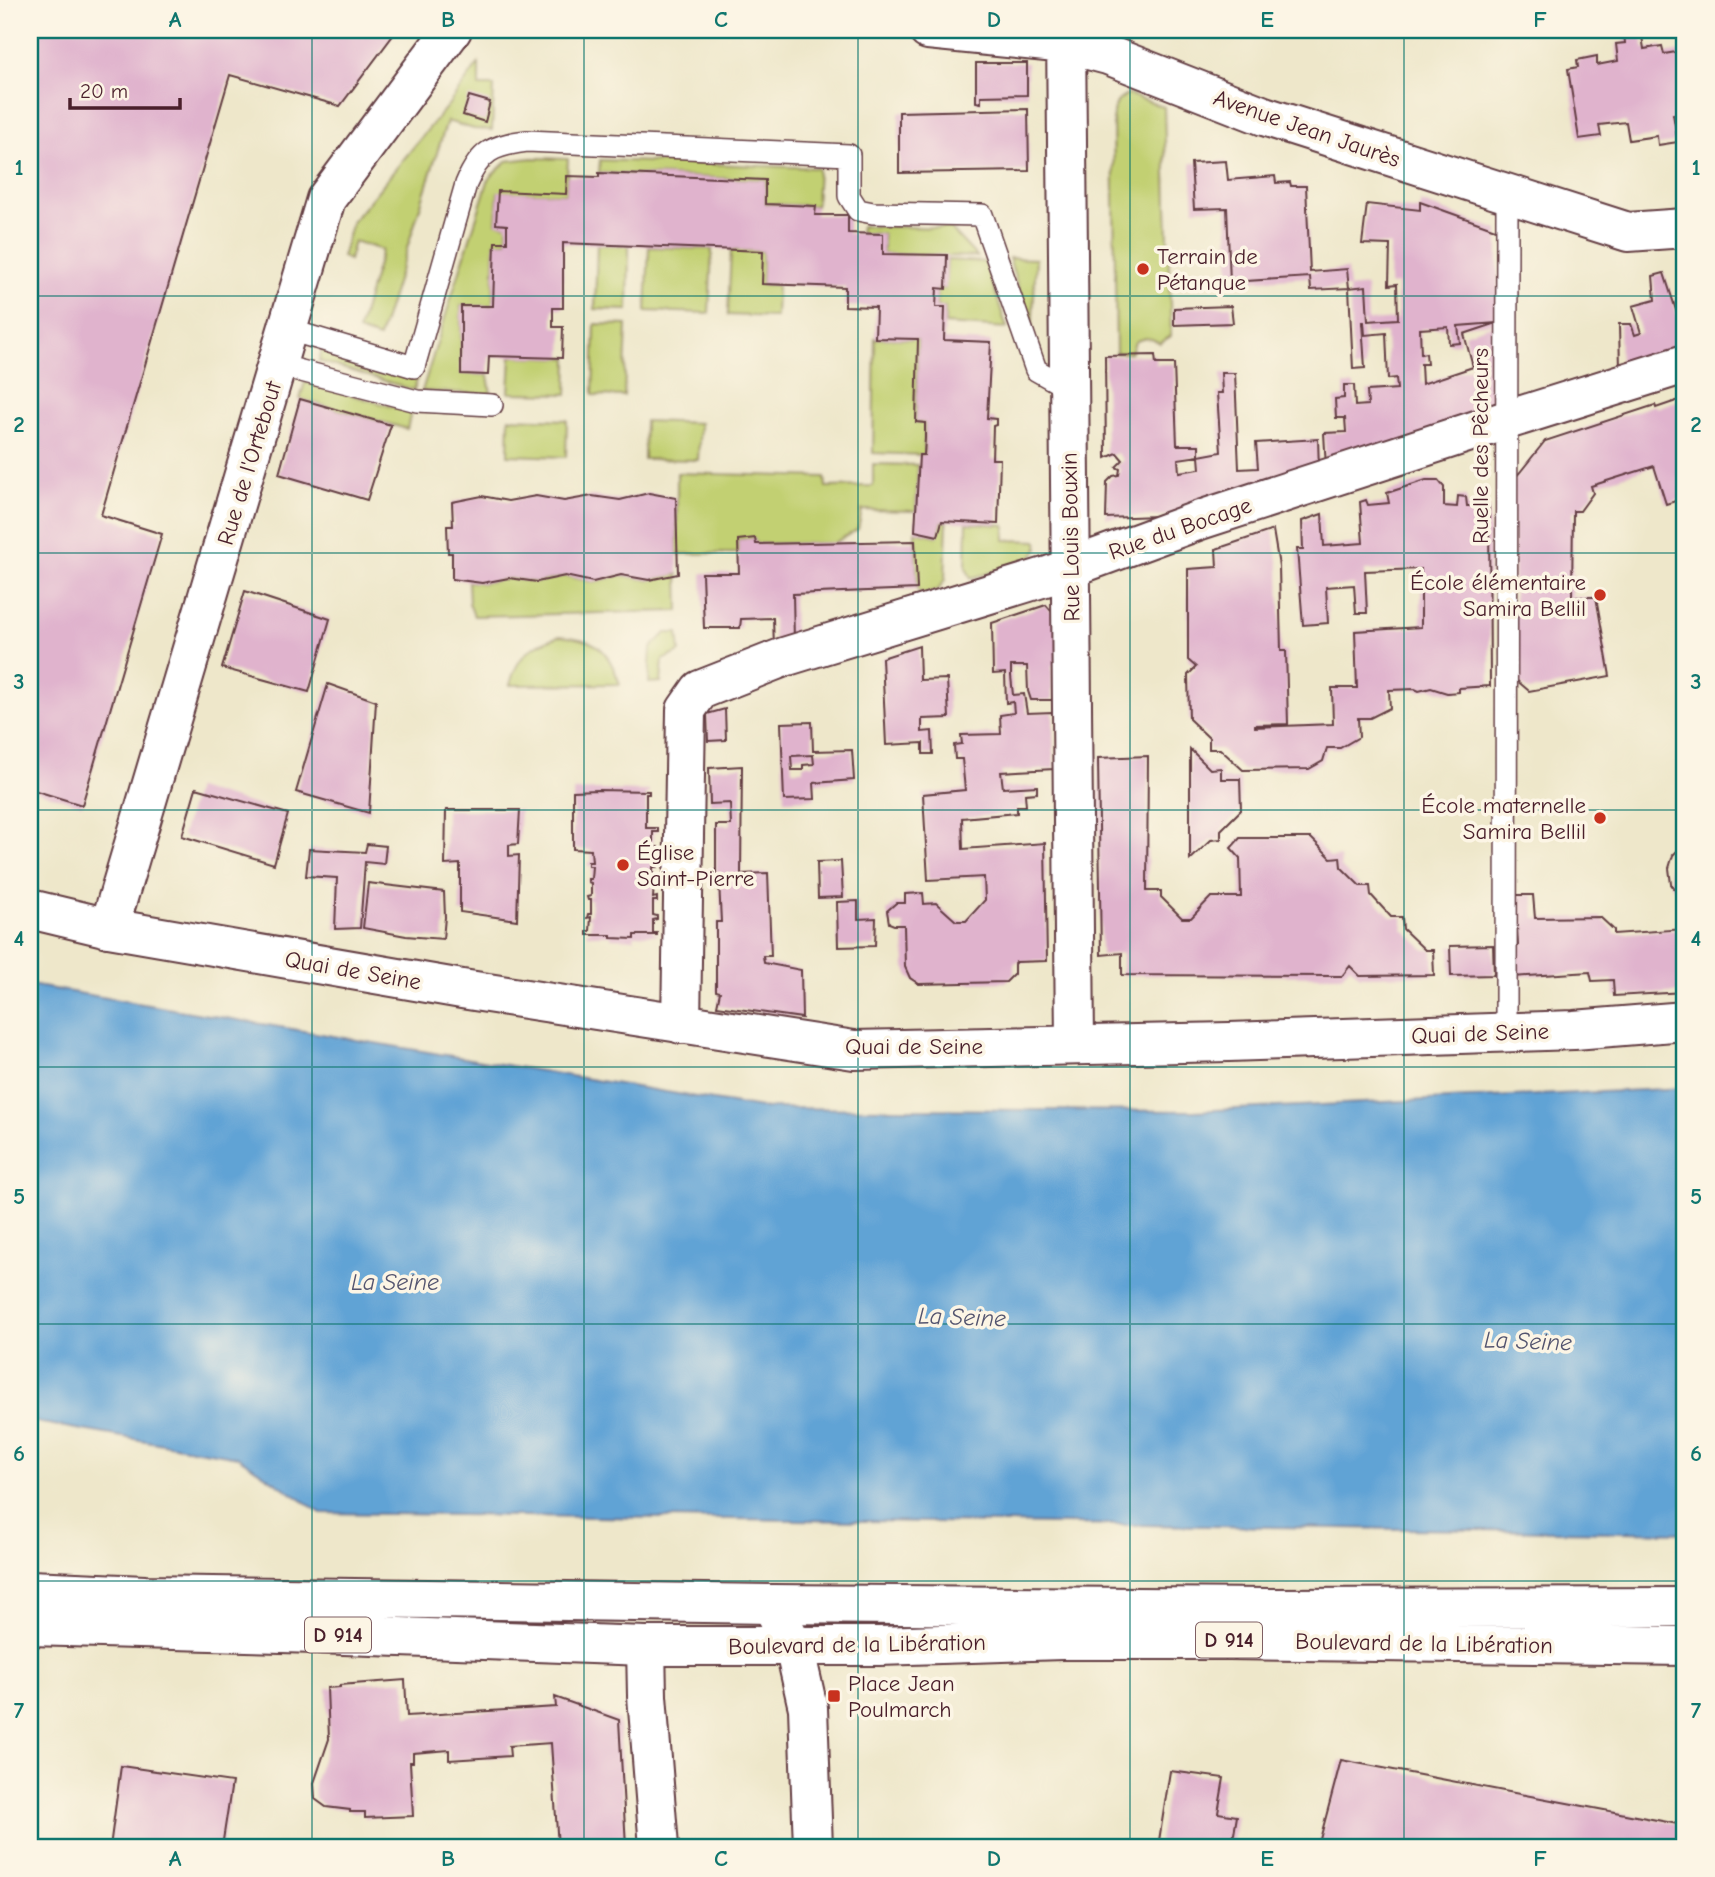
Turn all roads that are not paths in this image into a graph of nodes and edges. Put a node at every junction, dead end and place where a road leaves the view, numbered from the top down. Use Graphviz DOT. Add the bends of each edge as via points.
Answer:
graph roads {
  1 [pos="452,30"];
  2 [pos="928,30"];
  3 [pos="1066,37"];
  4 [pos="1507,195"];
  5 [pos="1685,228"];
  6 [pos="283,348"];
  7 [pos="1685,365"];
  8 [pos="1068,388"];
  9 [pos="492,405"];
  10 [pos="1507,420"];
  11 [pos="1070,567"];
  12 [pos="30,909"];
  13 [pos="109,928"];
  14 [pos="1685,1021"];
  15 [pos="681,1024"];
  16 [pos="1506,1032"];
  17 [pos="1075,1044"];
  18 [pos="30,1590"];
  19 [pos="673,1601"];
  20 [pos="771,1604"];
  21 [pos="1685,1607"];
  22 [pos="30,1626"];
  23 [pos="646,1646"];
  24 [pos="794,1646"];
  25 [pos="852,1646"];
  26 [pos="1685,1646"];
  27 [pos="803,1688"];
  28 [pos="659,1847"];
  29 [pos="813,1847"];
  1 -- 6 [label="street, Rue de l'Ortebout" via="326,199"];
  2 -- 3 [label="street, Avenue Jean Jaurès"];
  3 -- 4 [label="street, Avenue Jean Jaurès" via="1264,116"];
  3 -- 8 [label="street, Rue Louis Bouxin"];
  4 -- 5 [label="street, Avenue Jean Jaurès" via="1628,232"];
  4 -- 10 [label="lane, Ruelle des Pêcheurs"];
  6 -- 8 [label="lane" via="414,367 466,184 485,153 503,144 527,141 849,155 849,195 858,210 982,215 1036,370"];
  6 -- 9 [label="lane" via="417,401"];
  6 -- 13 [label="street, Rue de l'Ortebout"];
  7 -- 10 [label="street, Rue du Bocage"];
  8 -- 11 [label="street, Rue Louis Bouxin"];
  10 -- 11 [label="street, Rue du Bocage"];
  10 -- 16 [label="lane, Ruelle des Pêcheurs"];
  11 -- 15 [label="street, Rue du Bocage" via="784,657 700,690 686,710"];
  11 -- 17 [label="street, Rue Louis Bouxin"];
  12 -- 13 [label="street, Quai de Seine"];
  13 -- 15 [label="street, Quai de Seine"];
  14 -- 16 [label="street, Quai de Seine"];
  15 -- 17 [label="street, Quai de Seine" via="854,1049"];
  16 -- 17 [label="street, Quai de Seine"];
  18 -- 19 [label="street, Boulevard de la Libération"];
  19 -- 20 [label="street, Boulevard de la Libération"];
  19 -- 23 [label="street"];
  20 -- 21 [label="street, Boulevard de la Libération"];
  20 -- 24 [label="street"];
  22 -- 23 [label="street, Boulevard de la Libération / D 914"];
  23 -- 24 [label="street, Boulevard de la Libération / D 914"];
  23 -- 28 [label="street"];
  24 -- 25 [label="street, Boulevard de la Libération / D 914"];
  24 -- 27 [label="street"];
  25 -- 26 [label="street, Boulevard de la Libération / D 914" via="1062,1640"];
  25 -- 27 [label="street" via="822,1664"];
  27 -- 29 [label="street" via="808,1708"];
}
